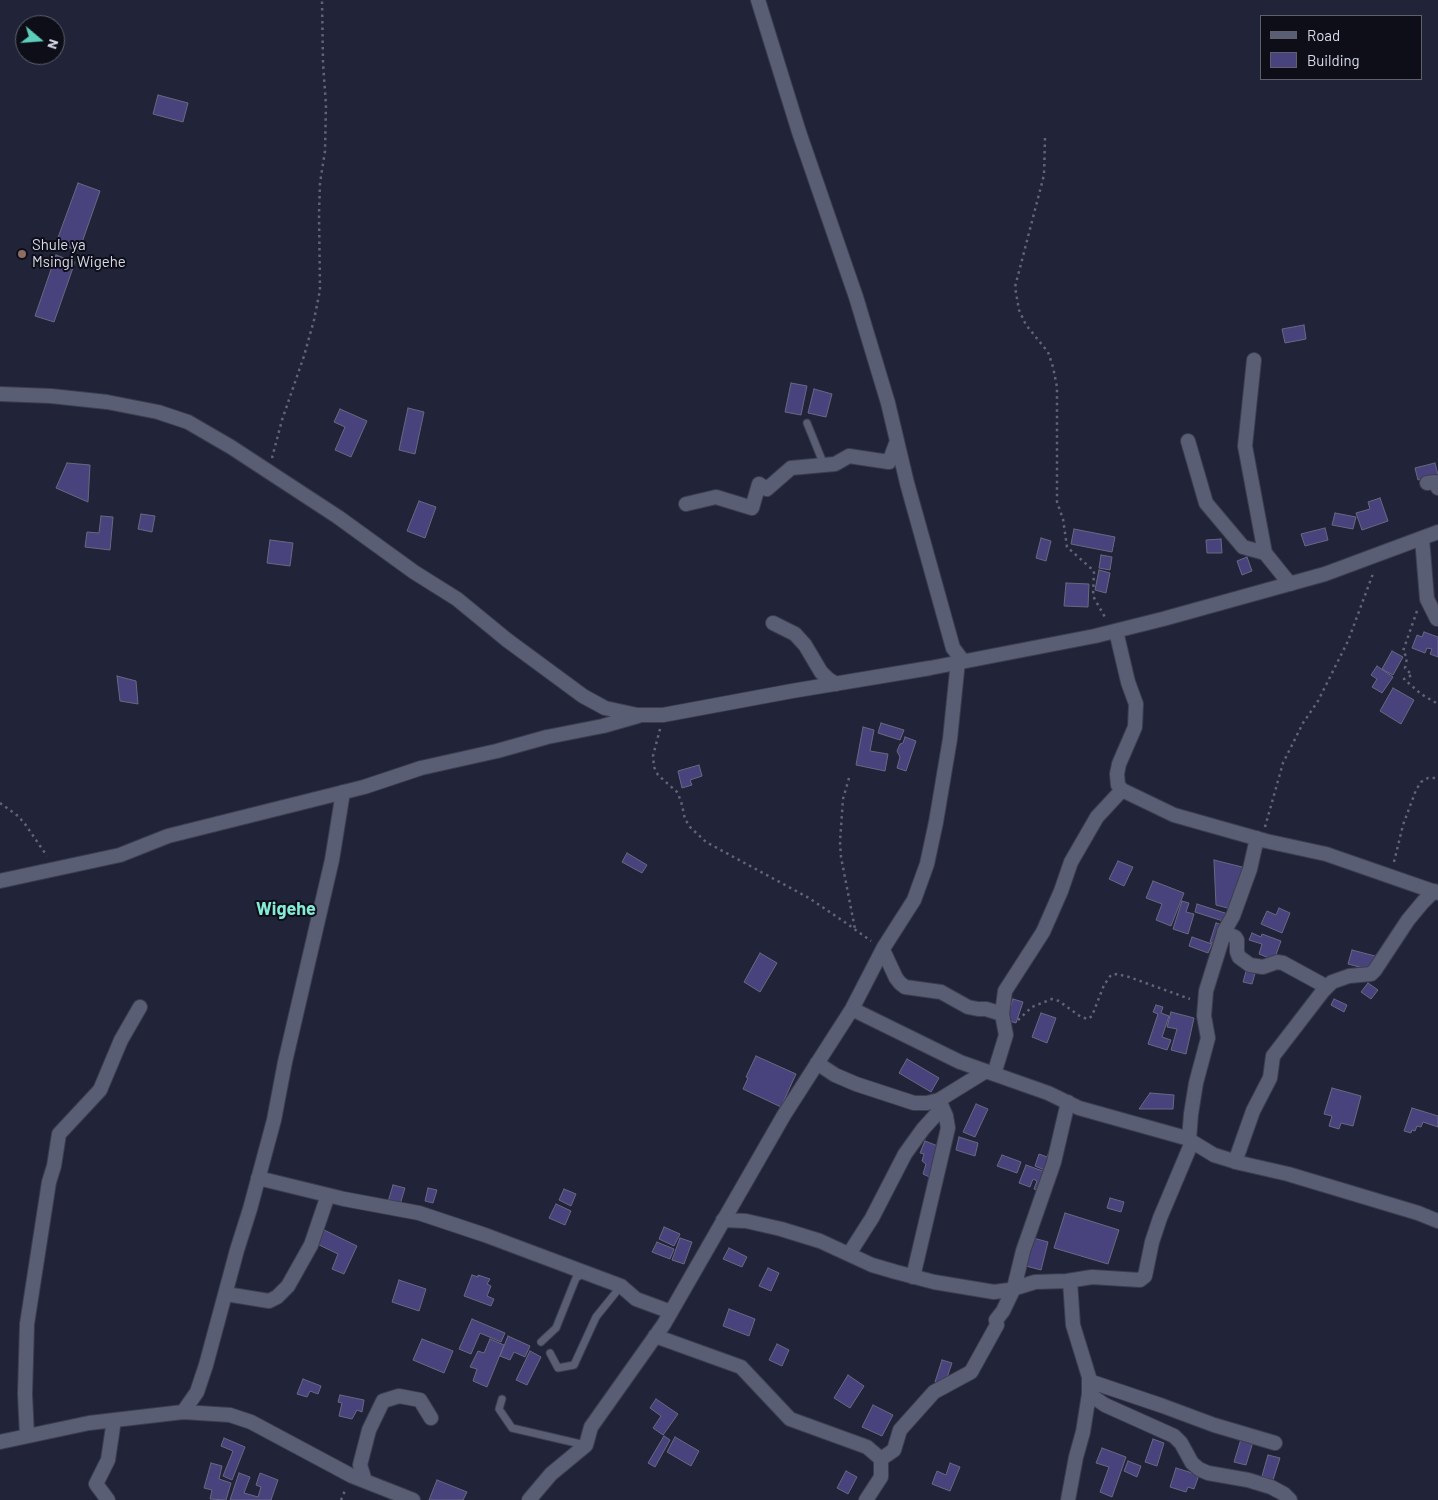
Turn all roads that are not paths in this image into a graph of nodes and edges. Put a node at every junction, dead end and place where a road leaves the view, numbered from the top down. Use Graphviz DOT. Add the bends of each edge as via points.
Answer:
graph roads {
  1 [pos="758,0"];
  2 [pos="1254,360"];
  3 [pos="0,394"];
  4 [pos="807,423"];
  5 [pos="897,441"];
  6 [pos="1188,441"];
  7 [pos="824,465"];
  8 [pos="686,504"];
  9 [pos="1438,518"];
  10 [pos="1432,535"];
  11 [pos="1265,553"];
  12 [pos="1290,584"];
  13 [pos="1437,619"];
  14 [pos="773,623"];
  15 [pos="1116,631"];
  16 [pos="961,661"];
  17 [pos="836,684"];
  18 [pos="641,715"];
  19 [pos="1122,790"];
  20 [pos="343,792"];
  21 [pos="1259,839"];
  22 [pos="0,880"];
  23 [pos="1436,892"];
  24 [pos="1224,932"];
  25 [pos="882,950"];
  26 [pos="1327,986"];
  27 [pos="140,1007"];
  28 [pos="852,1010"];
  29 [pos="1002,1014"];
  30 [pos="817,1063"];
  31 [pos="990,1072"];
  32 [pos="1068,1102"];
  33 [pos="940,1104"];
  34 [pos="1190,1141"];
  35 [pos="1235,1162"];
  36 [pos="258,1178"];
  37 [pos="328,1195"];
  38 [pos="723,1220"];
  39 [pos="1438,1221"];
  40 [pos="849,1254"];
  41 [pos="584,1273"];
  42 [pos="913,1277"];
  43 [pos="1070,1281"];
  44 [pos="621,1286"];
  45 [pos="1014,1288"];
  46 [pos="226,1294"];
  47 [pos="671,1312"];
  48 [pos="656,1336"];
  49 [pos="541,1342"];
  50 [pos="550,1353"];
  51 [pos="1089,1388"];
  52 [pos="502,1399"];
  53 [pos="183,1412"];
  54 [pos="431,1418"];
  55 [pos="114,1420"];
  56 [pos="27,1436"];
  57 [pos="0,1442"];
  58 [pos="1275,1443"];
  59 [pos="586,1445"];
  60 [pos="881,1458"];
  61 [pos="365,1481"];
  62 [pos="108,1500"];
  63 [pos="413,1500"];
  64 [pos="528,1500"];
  65 [pos="866,1500"];
  66 [pos="1068,1500"];
  67 [pos="1290,1500"];
  1 -- 5 [label="street" via="856,297"];
  2 -- 11 [label="street" via="1245,446"];
  3 -- 18 [label="street" via="108,402 188,422 338,517 457,599 583,696 604,708"];
  4 -- 7 [label="lane"];
  5 -- 7 [label="street" via="889,462 849,456 835,464"];
  5 -- 16 [label="street" via="953,648"];
  6 -- 11 [label="street" via="1206,503 1243,547"];
  7 -- 8 [label="street" via="790,468 767,489 759,484 752,508 716,497"];
  9 -- 10 [label="street"];
  10 -- 12 [label="street"];
  10 -- 13 [label="street" via="1426,589"];
  11 -- 12 [label="street"];
  12 -- 15 [label="street"];
  14 -- 17 [label="street" via="795,634 821,672"];
  15 -- 16 [label="street"];
  15 -- 19 [label="street" via="1136,704 1135,727 1117,774"];
  16 -- 17 [label="street"];
  16 -- 25 [label="street" via="927,864 914,900"];
  17 -- 18 [label="street" via="662,715"];
  18 -- 20 [label="street" via="421,768"];
  19 -- 21 [label="street" via="1174,814"];
  19 -- 29 [label="street" via="1097,816 1071,862 1043,932 1005,991"];
  20 -- 22 [label="street" via="168,836 120,855"];
  20 -- 36 [label="street" via="332,860"];
  21 -- 23 [label="street" via="1326,854"];
  21 -- 24 [label="street" via="1233,916"];
  23 -- 26 [label="street" via="1408,920 1370,974 1349,976"];
  24 -- 26 [label="street" via="1235,937 1239,957 1250,965 1263,967 1283,963"];
  24 -- 34 [label="street" via="1206,991 1204,1004 1208,1038 1192,1106"];
  25 -- 28 [label="street"];
  25 -- 29 [label="street" via="896,978 905,987 941,992 968,1007"];
  26 -- 35 [label="street" via="1273,1056 1270,1078 1253,1111"];
  27 -- 56 [label="street" via="121,1040 100,1090 59,1134 27,1324"];
  28 -- 30 [label="street"];
  28 -- 31 [label="street" via="960,1062"];
  29 -- 31 [label="street" via="1006,1035"];
  30 -- 33 [label="street" via="870,1090 914,1103"];
  30 -- 38 [label="street"];
  31 -- 32 [label="street"];
  31 -- 33 [label="street"];
  32 -- 34 [label="street" via="1103,1116"];
  32 -- 45 [label="street" via="1060,1145 1023,1251"];
  33 -- 40 [label="street" via="905,1154"];
  33 -- 42 [label="street" via="948,1128"];
  34 -- 35 [label="street" via="1203,1150"];
  34 -- 43 [label="street" via="1160,1218 1145,1276 1140,1280 1092,1276"];
  35 -- 39 [label="street" via="1304,1179"];
  36 -- 37 [label="street"];
  36 -- 46 [label="street"];
  37 -- 41 [label="street" via="419,1213"];
  37 -- 46 [label="street" via="311,1245 288,1286 277,1297 269,1300"];
  38 -- 40 [label="street" via="746,1221 781,1229"];
  38 -- 47 [label="street"];
  40 -- 42 [label="street" via="872,1265"];
  41 -- 44 [label="street"];
  41 -- 49 [label="lane" via="576,1278 556,1328"];
  42 -- 45 [label="street" via="994,1292"];
  43 -- 45 [label="street" via="1034,1282"];
  43 -- 51 [label="street" via="1073,1325 1089,1377"];
  44 -- 47 [label="street" via="636,1299"];
  44 -- 50 [label="lane" via="596,1317 574,1365 558,1368"];
  45 -- 60 [label="street" via="971,1372 934,1392 900,1430 894,1450"];
  46 -- 53 [label="street" via="198,1392"];
  47 -- 48 [label="street"];
  48 -- 59 [label="street" via="591,1427"];
  48 -- 60 [label="street" via="741,1367 790,1419 867,1447"];
  51 -- 58 [label="street" via="1163,1406 1214,1426"];
  51 -- 66 [label="street"];
  51 -- 67 [label="street" via="1105,1405 1174,1436 1199,1470 1271,1487"];
  52 -- 59 [label="lane" via="499,1409 512,1428"];
  53 -- 55 [label="street"];
  53 -- 61 [label="street" via="230,1415 250,1422"];
  54 -- 61 [label="street" via="420,1400 399,1396 383,1401 369,1430 360,1466"];
  55 -- 56 [label="street"];
  55 -- 62 [label="street" via="108,1460 96,1484"];
  56 -- 57 [label="street"];
  59 -- 64 [label="street" via="551,1474"];
  60 -- 65 [label="street" via="881,1477"];
  61 -- 63 [label="street"];
}
